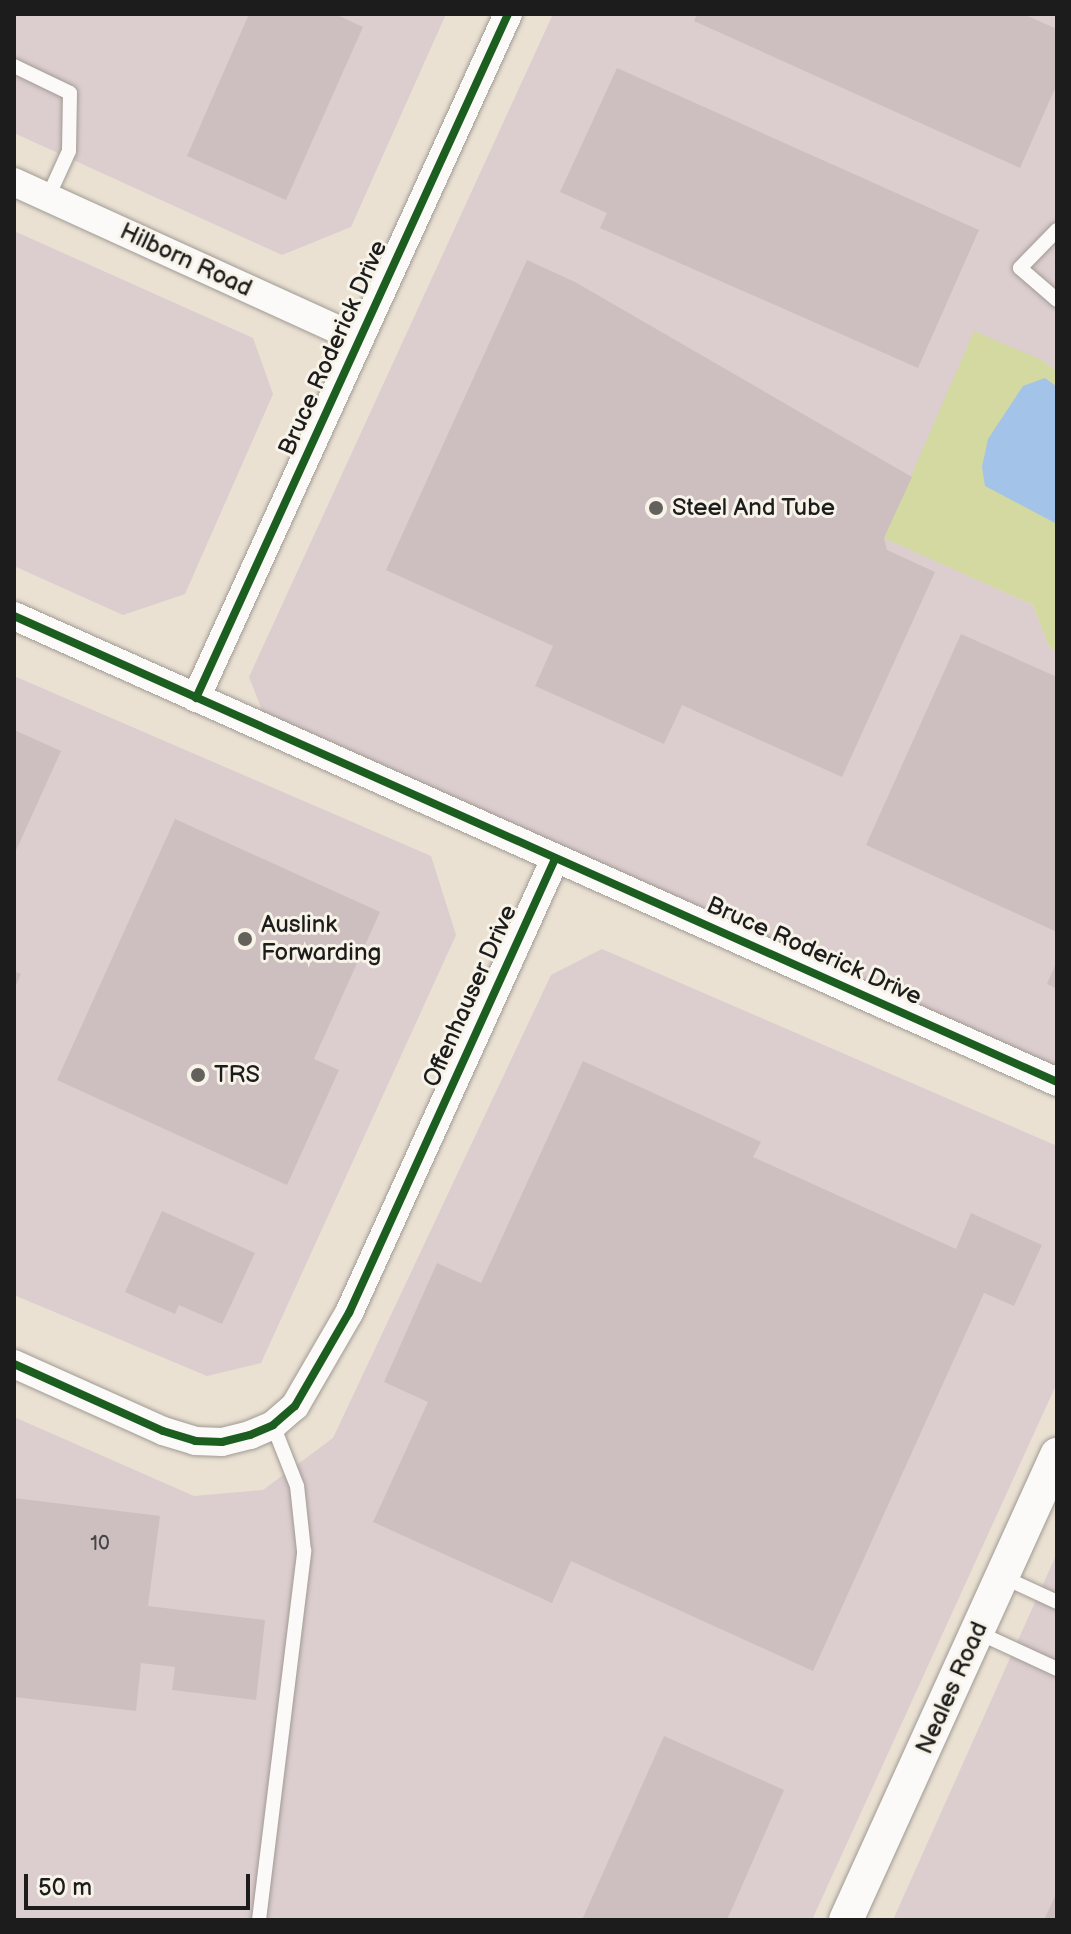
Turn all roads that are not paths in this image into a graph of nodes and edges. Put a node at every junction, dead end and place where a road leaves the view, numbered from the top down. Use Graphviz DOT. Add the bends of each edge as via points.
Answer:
graph roads {
  1 [pos="508,14"];
  2 [pos="14,66"];
  3 [pos="14,182"];
  4 [pos="48,197"];
  5 [pos="1057,230"];
  6 [pos="1057,300"];
  7 [pos="359,339"];
  8 [pos="14,616"];
  9 [pos="196,698"];
  10 [pos="555,858"];
  11 [pos="1057,1082"];
  12 [pos="14,1364"];
  13 [pos="273,1425"];
  14 [pos="1057,1455"];
  15 [pos="1002,1576"];
  16 [pos="1057,1602"];
  17 [pos="977,1632"];
  18 [pos="1057,1669"];
  19 [pos="259,1920"];
  20 [pos="846,1920"];
  1 -- 7 [label="street, Bruce Roderick Drive"];
  2 -- 4 [label="lane" via="70,93 69,151"];
  3 -- 4 [label="street, Hilborn Road"];
  4 -- 7 [label="street, Hilborn Road"];
  5 -- 6 [label="lane" via="1020,268"];
  7 -- 9 [label="street, Bruce Roderick Drive"];
  8 -- 9 [label="street"];
  9 -- 10 [label="street"];
  10 -- 11 [label="street, Bruce Roderick Drive"];
  10 -- 13 [label="street, Offenhauser Drive" via="349,1313 295,1406"];
  12 -- 13 [label="street, Offenhauser Drive" via="195,1441 222,1442"];
  13 -- 19 [label="lane" via="297,1486 304,1551"];
  14 -- 15 [label="street, Neales Road"];
  15 -- 16 [label="lane"];
  15 -- 17 [label="street, Neales Road"];
  17 -- 18 [label="lane"];
  17 -- 20 [label="street, Neales Road"];
}
